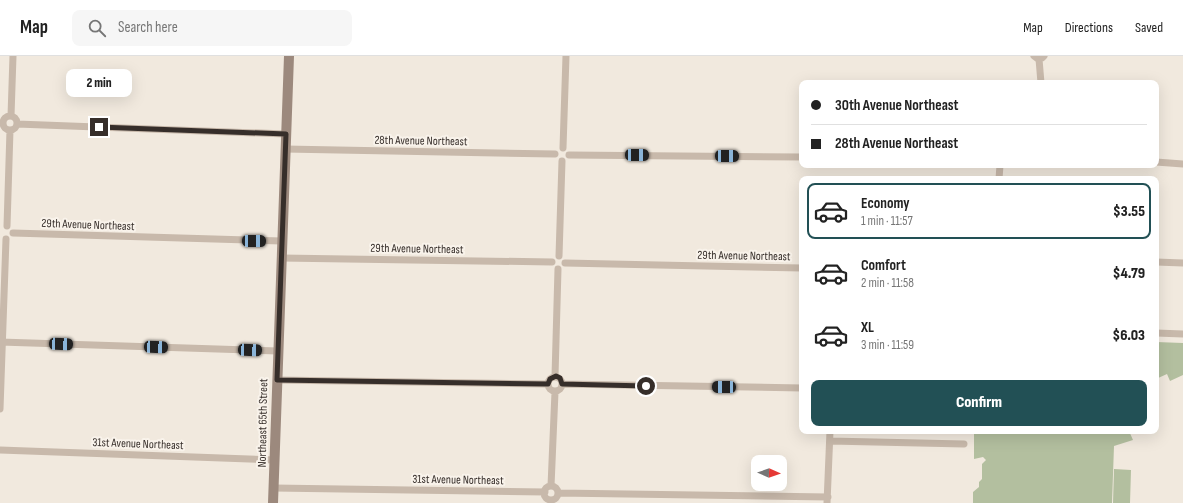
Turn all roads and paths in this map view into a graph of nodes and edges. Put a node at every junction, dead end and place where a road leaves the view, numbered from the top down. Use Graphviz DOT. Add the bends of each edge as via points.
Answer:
graph roads {
  1 [pos="13,56"];
  2 [pos="289,56"];
  3 [pos="566,56"];
  4 [pos="1039,57"];
  5 [pos="1041,80"];
  6 [pos="11,116"];
  7 [pos="1,124"];
  8 [pos="17,124"];
  9 [pos="10,130"];
  10 [pos="286,134"];
  11 [pos="563,148"];
  12 [pos="285,149"];
  13 [pos="555,154"];
  14 [pos="569,155"];
  15 [pos="799,157"];
  16 [pos="562,161"];
  17 [pos="1159,162"];
  18 [pos="1183,164"];
  19 [pos="3,228"];
  20 [pos="13,233"];
  21 [pos="3,238"];
  22 [pos="282,241"];
  23 [pos="559,256"];
  24 [pos="281,258"];
  25 [pos="552,262"];
  26 [pos="1159,262"];
  27 [pos="565,263"];
  28 [pos="1183,263"];
  29 [pos="799,268"];
  30 [pos="558,269"];
  31 [pos="1159,333"];
  32 [pos="1183,334"];
  33 [pos="1,342"];
  34 [pos="278,351"];
  35 [pos="555,376"];
  36 [pos="277,380"];
  37 [pos="548,384"];
  38 [pos="562,384"];
  39 [pos="799,388"];
  40 [pos="555,392"];
  41 [pos="0,409"];
  42 [pos="830,434"];
  43 [pos="830,441"];
  44 [pos="964,444"];
  45 [pos="0,450"];
  46 [pos="275,460"];
  47 [pos="551,486"];
  48 [pos="274,488"];
  49 [pos="545,492"];
  50 [pos="558,493"];
  51 [pos="828,500"];
  52 [pos="551,501"];
  53 [pos="274,503"];
  1 -- 6 [label="street"];
  2 -- 10 [label="main road, Northeast 65th Street"];
  3 -- 11 [label="street"];
  4 -- 5 [label="street"];
  6 -- 7 [label="street" via="5,118"];
  6 -- 8 [label="street" via="16,119"];
  7 -- 9 [label="street"];
  8 -- 9 [label="street"];
  8 -- 10 [label="street"];
  9 -- 19 [label="street"];
  10 -- 12 [label="main road, Northeast 65th Street"];
  11 -- 13 [label="street"];
  11 -- 14 [label="street"];
  12 -- 13 [label="street, 28th Avenue Northeast"];
  12 -- 22 [label="main road, Northeast 65th Street"];
  13 -- 16 [label="street" via="557,159"];
  14 -- 15 [label="street"];
  14 -- 16 [label="street"];
  16 -- 23 [label="street"];
  17 -- 18 [label="street"];
  19 -- 20 [label="street" via="11,228"];
  20 -- 21 [label="street" via="10,238"];
  20 -- 22 [label="street, 29th Avenue Northeast"];
  21 -- 33 [label="street"];
  22 -- 24 [label="main road, Northeast 65th Street"];
  23 -- 25 [label="street"];
  23 -- 27 [label="street" via="564,258"];
  24 -- 25 [label="street, 29th Avenue Northeast"];
  24 -- 34 [label="main road, Northeast 65th Street"];
  25 -- 30 [label="street"];
  26 -- 28 [label="street"];
  27 -- 29 [label="street, 29th Avenue Northeast"];
  27 -- 30 [label="street"];
  30 -- 35 [label="street"];
  31 -- 32 [label="street"];
  33 -- 34 [label="street"];
  33 -- 41 [label="street"];
  34 -- 36 [label="main road, Northeast 65th Street"];
  35 -- 37 [label="street"];
  35 -- 38 [label="street" via="560,378"];
  36 -- 37 [label="street"];
  36 -- 46 [label="main road, Northeast 65th Street"];
  37 -- 40 [label="street" via="550,390"];
  38 -- 39 [label="street"];
  38 -- 40 [label="street" via="560,390"];
  40 -- 47 [label="street"];
  42 -- 43 [label="street"];
  43 -- 44 [label="street"];
  43 -- 51 [label="street"];
  45 -- 46 [label="street, 31st Avenue Northeast"];
  46 -- 48 [label="main road, Northeast 65th Street"];
  47 -- 49 [label="street"];
  47 -- 50 [label="street"];
  48 -- 49 [label="street, 31st Avenue Northeast"];
  48 -- 53 [label="main road, Northeast 65th Street"];
  49 -- 52 [label="street"];
  50 -- 51 [label="street"];
  50 -- 52 [label="street"];
}
